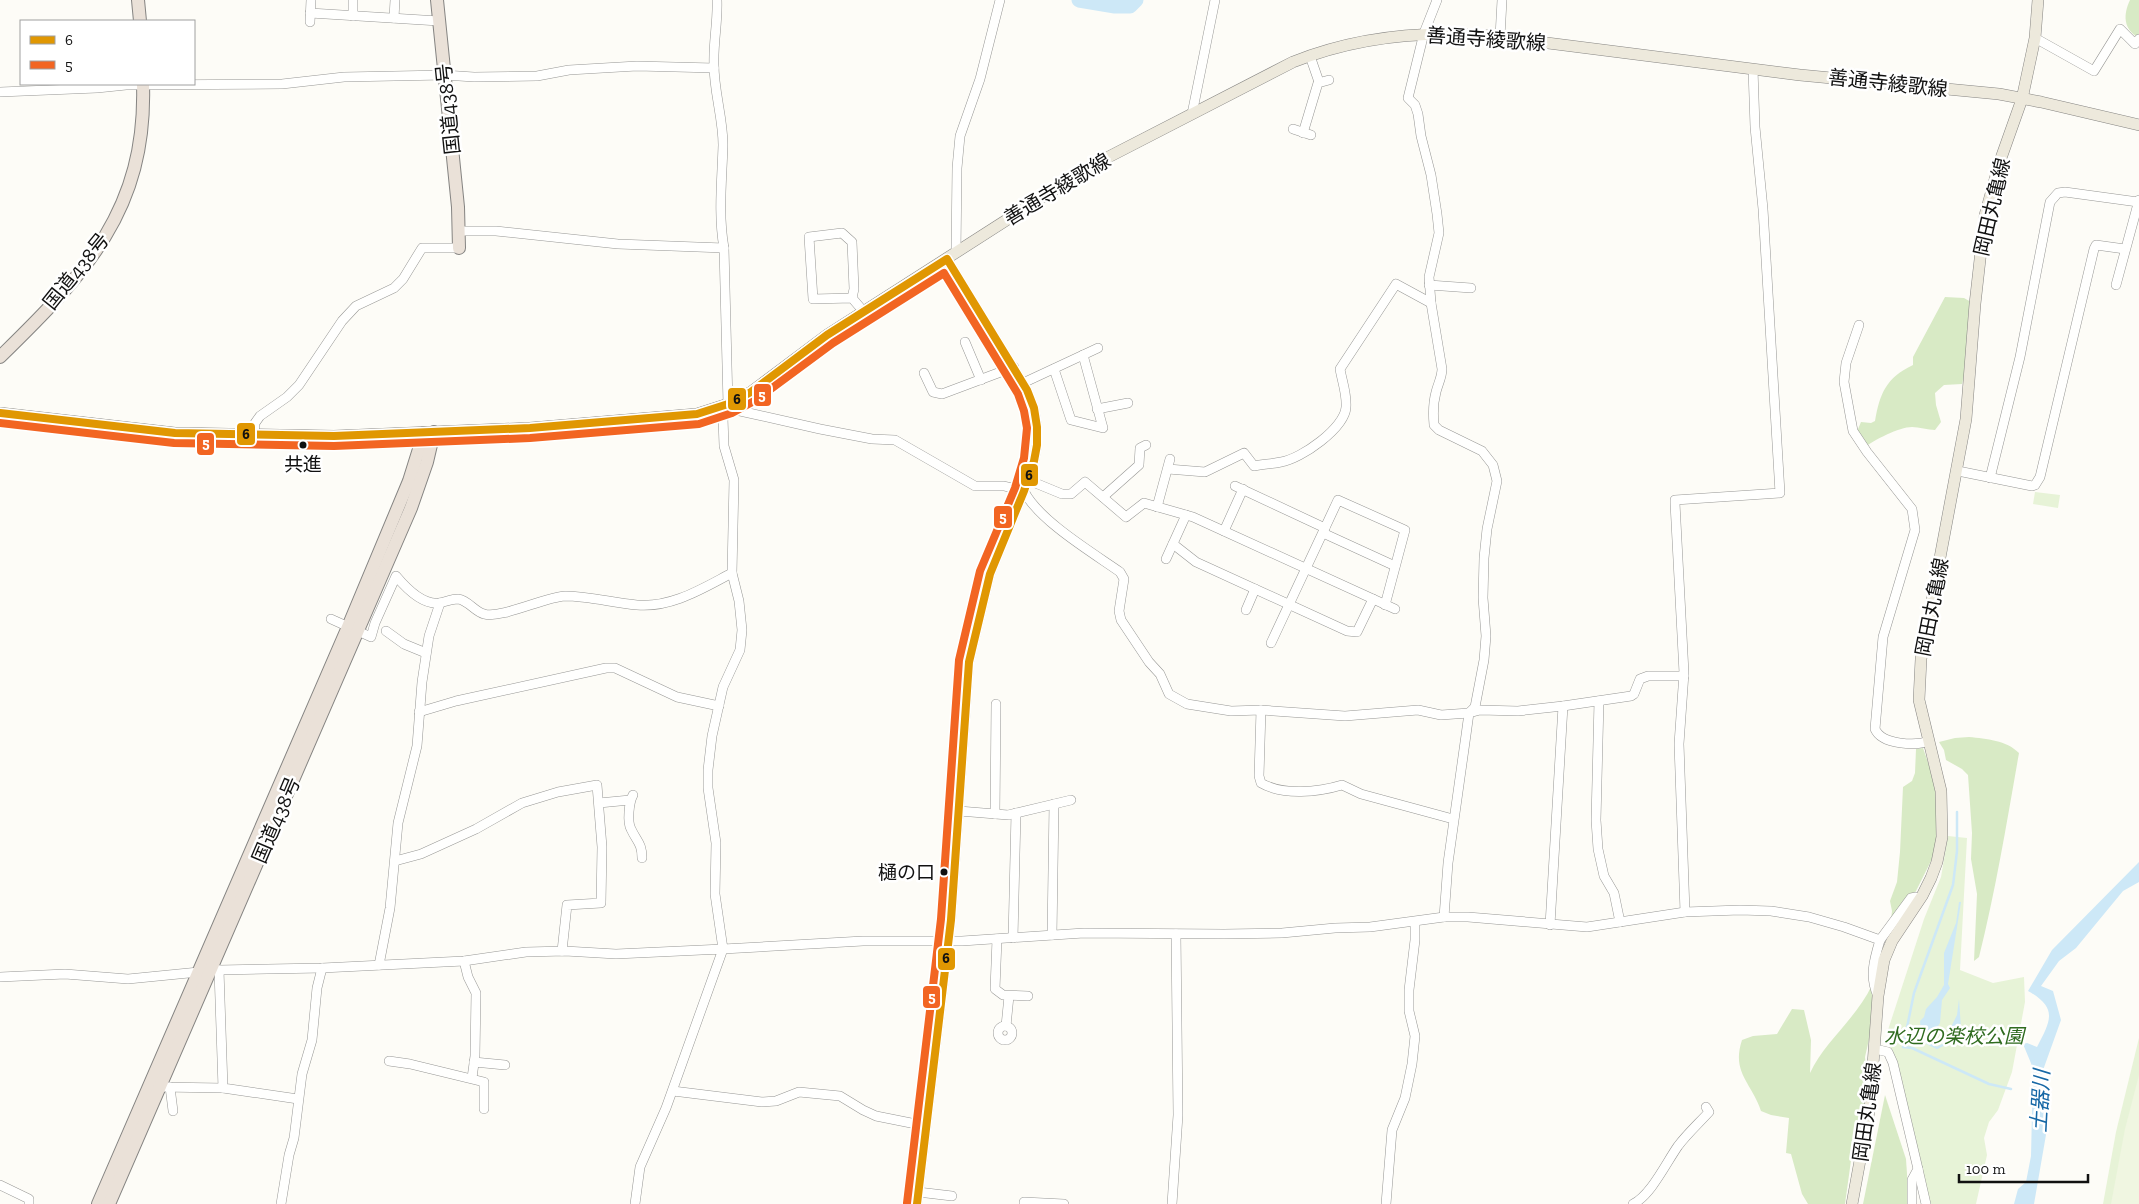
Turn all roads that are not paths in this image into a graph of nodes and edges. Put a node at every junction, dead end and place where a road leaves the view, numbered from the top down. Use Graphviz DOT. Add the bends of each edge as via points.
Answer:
graph roads {
  1 [pos="138,0"];
  2 [pos="311,0"];
  3 [pos="354,0"];
  4 [pos="395,0"];
  5 [pos="437,0"];
  6 [pos="717,0"];
  7 [pos="1000,0"];
  8 [pos="1215,0"];
  9 [pos="1437,0"];
  10 [pos="1502,0"];
  11 [pos="2038,0"];
  12 [pos="353,16"];
  13 [pos="394,18"];
  14 [pos="140,20"];
  15 [pos="439,21"];
  16 [pos="1424,33"];
  17 [pos="1500,37"];
  18 [pos="2035,38"];
  19 [pos="2139,39"];
  20 [pos="1310,56"];
  21 [pos="714,68"];
  22 [pos="1753,69"];
  23 [pos="444,75"];
  24 [pos="1329,80"];
  25 [pos="1319,82"];
  26 [pos="143,85"];
  27 [pos="195,85"];
  28 [pos="0,92"];
  29 [pos="2022,99"];
  30 [pos="1192,114"];
  31 [pos="2139,125"];
  32 [pos="1293,129"];
  33 [pos="2139,201"];
  34 [pos="459,231"];
  35 [pos="460,248"];
  36 [pos="724,248"];
  37 [pos="2125,249"];
  38 [pos="952,255"];
  39 [pos="1429,285"];
  40 [pos="2116,285"];
  41 [pos="1471,288"];
  42 [pos="852,298"];
  43 [pos="1430,303"];
  44 [pos="864,312"];
  45 [pos="1859,325"];
  46 [pos="965,342"];
  47 [pos="1098,348"];
  48 [pos="1084,355"];
  49 [pos="0,357"];
  50 [pos="1014,367"];
  51 [pos="1054,368"];
  52 [pos="924,373"];
  53 [pos="981,380"];
  54 [pos="1023,383"];
  55 [pos="1128,403"];
  56 [pos="728,404"];
  57 [pos="1098,409"];
  58 [pos="0,413"];
  59 [pos="429,433"];
  60 [pos="254,435"];
  61 [pos="1146,445"];
  62 [pos="1170,459"];
  63 [pos="1168,469"];
  64 [pos="1958,471"];
  65 [pos="1990,478"];
  66 [pos="1028,480"];
  67 [pos="1024,491"];
  68 [pos="1103,497"];
  69 [pos="1157,506"];
  70 [pos="1186,515"];
  71 [pos="1324,530"];
  72 [pos="1224,531"];
  73 [pos="1173,544"];
  74 [pos="1166,559"];
  75 [pos="1396,566"];
  76 [pos="1306,568"];
  77 [pos="732,573"];
  78 [pos="1255,589"];
  79 [pos="1373,599"];
  80 [pos="440,603"];
  81 [pos="1288,605"];
  82 [pos="1386,605"];
  83 [pos="1395,609"];
  84 [pos="1246,610"];
  85 [pos="331,619"];
  86 [pos="353,629"];
  87 [pos="386,631"];
  88 [pos="1270,642"];
  89 [pos="426,653"];
  90 [pos="1684,676"];
  91 [pos="1599,701"];
  92 [pos="996,704"];
  93 [pos="719,706"];
  94 [pos="1563,706"];
  95 [pos="1261,710"];
  96 [pos="419,712"];
  97 [pos="1470,713"];
  98 [pos="1930,741"];
  99 [pos="1071,800"];
  100 [pos="599,803"];
  101 [pos="1054,804"];
  102 [pos="959,811"];
  103 [pos="1016,813"];
  104 [pos="995,814"];
  105 [pos="1453,819"];
  106 [pos="642,858"];
  107 [pos="395,861"];
  108 [pos="1920,899"];
  109 [pos="1685,912"];
  110 [pos="1444,917"];
  111 [pos="1415,922"];
  112 [pos="1620,922"];
  113 [pos="1550,925"];
  114 [pos="1176,934"];
  115 [pos="1052,935"];
  116 [pos="1013,938"];
  117 [pos="997,939"];
  118 [pos="1880,940"];
  119 [pos="949,941"];
  120 [pos="723,949"];
  121 [pos="562,951"];
  122 [pos="464,961"];
  123 [pos="378,965"];
  124 [pos="322,968"];
  125 [pos="209,971"];
  126 [pos="0,977"];
  127 [pos="1008,996"];
  128 [pos="1028,996"];
  129 [pos="1878,996"];
  130 [pos="1006,1026"];
  131 [pos="1875,1049"];
  132 [pos="389,1061"];
  133 [pos="474,1062"];
  134 [pos="505,1064"];
  135 [pos="472,1078"];
  136 [pos="165,1087"];
  137 [pos="223,1088"];
  138 [pos="673,1091"];
  139 [pos="298,1099"];
  140 [pos="1706,1107"];
  141 [pos="484,1109"];
  142 [pos="173,1111"];
  143 [pos="926,1126"];
  144 [pos="1918,1170"];
  145 [pos="0,1185"];
  146 [pos="918,1192"];
  147 [pos="952,1196"];
  148 [pos="29,1204"];
  149 [pos="98,1204"];
  150 [pos="109,1204"];
  151 [pos="281,1204"];
  152 [pos="634,1204"];
  153 [pos="917,1204"];
  154 [pos="1024,1204"];
  155 [pos="1064,1204"];
  156 [pos="1172,1204"];
  157 [pos="1386,1204"];
  158 [pos="1634,1204"];
  159 [pos="1852,1204"];
  160 [pos="1912,1204"];
  161 [pos="1926,1204"];
  1 -- 14 [label="highway"];
  2 -- 12 [label="street" via="310,18"];
  3 -- 12 [label="street"];
  4 -- 13 [label="street"];
  5 -- 15 [label="highway, 国道438号"];
  6 -- 21 [label="street"];
  7 -- 38 [label="street" via="980,79 960,136"];
  8 -- 30 [label="street"];
  9 -- 16 [label="street"];
  10 -- 17 [label="street"];
  11 -- 18 [label="main road, 岡田丸亀線"];
  12 -- 13 [label="street"];
  13 -- 15 [label="street"];
  15 -- 23 [label="highway, 国道438号"];
  16 -- 17 [label="main road, 善通寺綾歌線"];
  16 -- 20 [label="main road, 善通寺綾歌線" via="1357,42"];
  16 -- 39 [label="street" via="1408,98 1418,114 1437,214 1439,233 1431,261"];
  17 -- 22 [label="main road, 善通寺綾歌線"];
  18 -- 19 [label="street" via="2094,71 2120,29 2135,44"];
  18 -- 29 [label="main road, 岡田丸亀線"];
  20 -- 25 [label="street"];
  20 -- 30 [label="main road, 善通寺綾歌線"];
  21 -- 23 [label="street" via="637,66 569,70 537,76"];
  21 -- 36 [label="street" via="722,120 720,223"];
  22 -- 29 [label="main road, 善通寺綾歌線"];
  22 -- 90 [label="street" via="1780,493 1676,500"];
  23 -- 27 [label="street" via="344,77 282,84"];
  23 -- 34 [label="highway, 国道438号"];
  24 -- 25 [label="street"];
  25 -- 32 [label="street" via="1307,134"];
  26 -- 28 [label="street"];
  26 -- 49 [label="highway, 国道438号" via="142,136 137,162 112,227 77,276"];
  29 -- 31 [label="main road, 善通寺綾歌線"];
  29 -- 64 [label="main road, 岡田丸亀線" via="2000,161 1986,215"];
  30 -- 38 [label="main road, 善通寺綾歌線" via="1091,166"];
  33 -- 37 [label="street"];
  33 -- 65 [label="street" via="2065,192 2058,193 2050,202 2020,357"];
  34 -- 35 [label="highway, 国道438号"];
  34 -- 36 [label="street" via="496,231 618,244"];
  35 -- 60 [label="street" via="422,248 394,288 356,306 342,321 299,385 273,409 260,416 255,423"];
  36 -- 56 [label="street"];
  37 -- 40 [label="street"];
  37 -- 65 [label="street" via="2101,244 2094,249 2036,485"];
  38 -- 44 [label="main road, 善通寺綾歌線"];
  38 -- 50 [label="street"];
  39 -- 41 [label="street"];
  39 -- 43 [label="street"];
  42 -- 42 [label="street" via="852,242 842,233 809,237 812,299"];
  42 -- 44 [label="street"];
  43 -- 63 [label="street" via="1392,282 1372,327 1340,368 1346,409 1340,424 1329,439 1296,460 1254,466 1244,453 1205,472"];
  43 -- 97 [label="street" via="1442,368 1434,425 1482,451 1493,465 1497,481 1484,558 1484,660 1475,707"];
  44 -- 56 [label="main road, 善通寺綾歌線" via="827,335 751,392"];
  45 -- 98 [label="street" via="1846,363 1844,382 1853,430 1912,509 1915,521 1883,637 1876,729 1877,734 1885,739"];
  46 -- 53 [label="street"];
  47 -- 48 [label="street"];
  48 -- 51 [label="street"];
  48 -- 57 [label="street"];
  50 -- 53 [label="street"];
  50 -- 54 [label="street"];
  51 -- 54 [label="street"];
  51 -- 57 [label="street" via="1071,420 1102,428"];
  52 -- 53 [label="street" via="933,392 942,394"];
  54 -- 66 [label="street" via="1034,408 1037,427 1037,445"];
  55 -- 57 [label="street"];
  56 -- 59 [label="main road, 善通寺綾歌線" via="697,414"];
  56 -- 67 [label="street" via="740,411 820,429 895,440 975,486 1004,486"];
  56 -- 77 [label="street" via="723,428 724,446 734,480"];
  58 -- 60 [label="main road, 善通寺綾歌線" via="175,434"];
  59 -- 60 [label="main road, 善通寺綾歌線"];
  59 -- 86 [label="highway, 国道438号" via="427,462 411,508"];
  61 -- 68 [label="street" via="1140,448 1139,465"];
  62 -- 63 [label="street"];
  63 -- 69 [label="street"];
  64 -- 65 [label="street"];
  64 -- 98 [label="main road, 岡田丸亀線" via="1921,660 1919,700"];
  66 -- 67 [label="street"];
  66 -- 68 [label="street" via="1062,494 1071,494 1085,482"];
  67 -- 95 [label="street" via="1028,500 1057,526 1120,572 1124,579 1119,610 1121,620 1160,674 1169,694 1177,700 1202,707 1231,711"];
  67 -- 102 [label="street" via="990,574 969,662"];
  68 -- 69 [label="street" via="1126,517 1144,503"];
  69 -- 70 [label="street"];
  70 -- 72 [label="street"];
  70 -- 73 [label="street"];
  71 -- 72 [label="street" via="1239,488"];
  71 -- 75 [label="street"];
  71 -- 75 [label="street" via="1338,500 1405,530"];
  71 -- 76 [label="street"];
  72 -- 76 [label="street"];
  73 -- 74 [label="street"];
  73 -- 78 [label="street" via="1196,562"];
  75 -- 82 [label="street"];
  76 -- 79 [label="street"];
  76 -- 81 [label="street"];
  77 -- 80 [label="street" via="691,595 640,606 565,596 484,614 461,600"];
  77 -- 93 [label="street" via="742,616 742,641 723,687"];
  78 -- 81 [label="street"];
  78 -- 84 [label="street"];
  79 -- 81 [label="street" via="1357,632 1347,631"];
  79 -- 82 [label="street"];
  80 -- 86 [label="street" via="428,602 396,576 372,637"];
  80 -- 89 [label="street"];
  81 -- 88 [label="street"];
  82 -- 83 [label="street"];
  85 -- 86 [label="street"];
  86 -- 125 [label="highway, 国道438号"];
  87 -- 89 [label="street" via="404,644"];
  89 -- 96 [label="street"];
  90 -- 91 [label="street" via="1648,676 1640,679 1631,696"];
  90 -- 109 [label="street" via="1679,744"];
  91 -- 94 [label="street"];
  91 -- 112 [label="street" via="1598,849 1604,876 1614,893"];
  92 -- 104 [label="street"];
  93 -- 96 [label="street" via="676,697 615,668 606,668"];
  93 -- 120 [label="street" via="709,752 708,788 716,843 715,894"];
  94 -- 97 [label="street"];
  94 -- 113 [label="street"];
  95 -- 97 [label="street" via="1345,716 1418,710 1441,715"];
  95 -- 105 [label="street" via="1259,776 1261,783 1271,789 1326,790 1342,785 1361,794"];
  96 -- 107 [label="street" via="417,746 398,823"];
  97 -- 105 [label="street"];
  98 -- 108 [label="main road, 岡田丸亀線" via="1941,791 1943,826 1937,862"];
  99 -- 101 [label="street"];
  100 -- 106 [label="street" via="632,797 630,827 642,847"];
  100 -- 107 [label="street" via="597,785 558,792 522,803 476,829 421,854"];
  100 -- 121 [label="street" via="602,903 567,905"];
  101 -- 103 [label="street"];
  101 -- 115 [label="street"];
  102 -- 104 [label="street"];
  102 -- 119 [label="street"];
  103 -- 104 [label="street"];
  103 -- 116 [label="street"];
  105 -- 110 [label="street"];
  107 -- 123 [label="street" via="390,908"];
  108 -- 118 [label="street" via="1911,898"];
  108 -- 129 [label="main road, 岡田丸亀線" via="1887,950"];
  109 -- 112 [label="street"];
  109 -- 118 [label="street" via="1771,911 1809,917"];
  110 -- 111 [label="street"];
  110 -- 113 [label="street" via="1502,918"];
  111 -- 114 [label="street" via="1282,933"];
  111 -- 157 [label="street" via="1409,990 1409,1011 1415,1036 1405,1098 1392,1130"];
  112 -- 113 [label="street" via="1587,926"];
  114 -- 115 [label="street"];
  114 -- 156 [label="street" via="1178,1115"];
  115 -- 116 [label="street"];
  116 -- 117 [label="street"];
  117 -- 119 [label="street"];
  117 -- 127 [label="street" via="995,989"];
  118 -- 129 [label="street" via="1872,982"];
  119 -- 120 [label="street" via="863,941"];
  119 -- 143 [label="street"];
  120 -- 121 [label="street" via="616,954"];
  120 -- 138 [label="street"];
  121 -- 122 [label="street" via="526,952"];
  122 -- 123 [label="street"];
  122 -- 133 [label="street" via="476,993"];
  123 -- 124 [label="street"];
  124 -- 125 [label="street"];
  124 -- 139 [label="street" via="312,1040"];
  125 -- 126 [label="street" via="128,980 65,974"];
  125 -- 136 [label="highway, 国道438号"];
  125 -- 137 [label="street"];
  125 -- 149 [label="highway, 国道438号"];
  127 -- 128 [label="street"];
  127 -- 130 [label="street"];
  129 -- 131 [label="main road, 岡田丸亀線"];
  131 -- 144 [label="street" via="1888,1052 1893,1063"];
  131 -- 159 [label="main road, 岡田丸亀線" via="1870,1106"];
  132 -- 135 [label="street"];
  133 -- 134 [label="street"];
  133 -- 135 [label="street"];
  135 -- 141 [label="street" via="484,1082"];
  136 -- 137 [label="street"];
  136 -- 142 [label="street"];
  136 -- 150 [label="highway, 国道438号"];
  137 -- 139 [label="street"];
  138 -- 143 [label="street" via="762,1102 776,1101 799,1092 840,1096 876,1116"];
  138 -- 152 [label="street" via="640,1167"];
  139 -- 151 [label="street"];
  140 -- 158 [label="street" via="1710,1112 1679,1144 1649,1189"];
  143 -- 146 [label="street"];
  144 -- 160 [label="street" via="1912,1180"];
  144 -- 161 [label="street"];
  145 -- 148 [label="street" via="29,1199"];
  146 -- 147 [label="street"];
  146 -- 153 [label="street"];
  154 -- 155 [label="street"];
}
